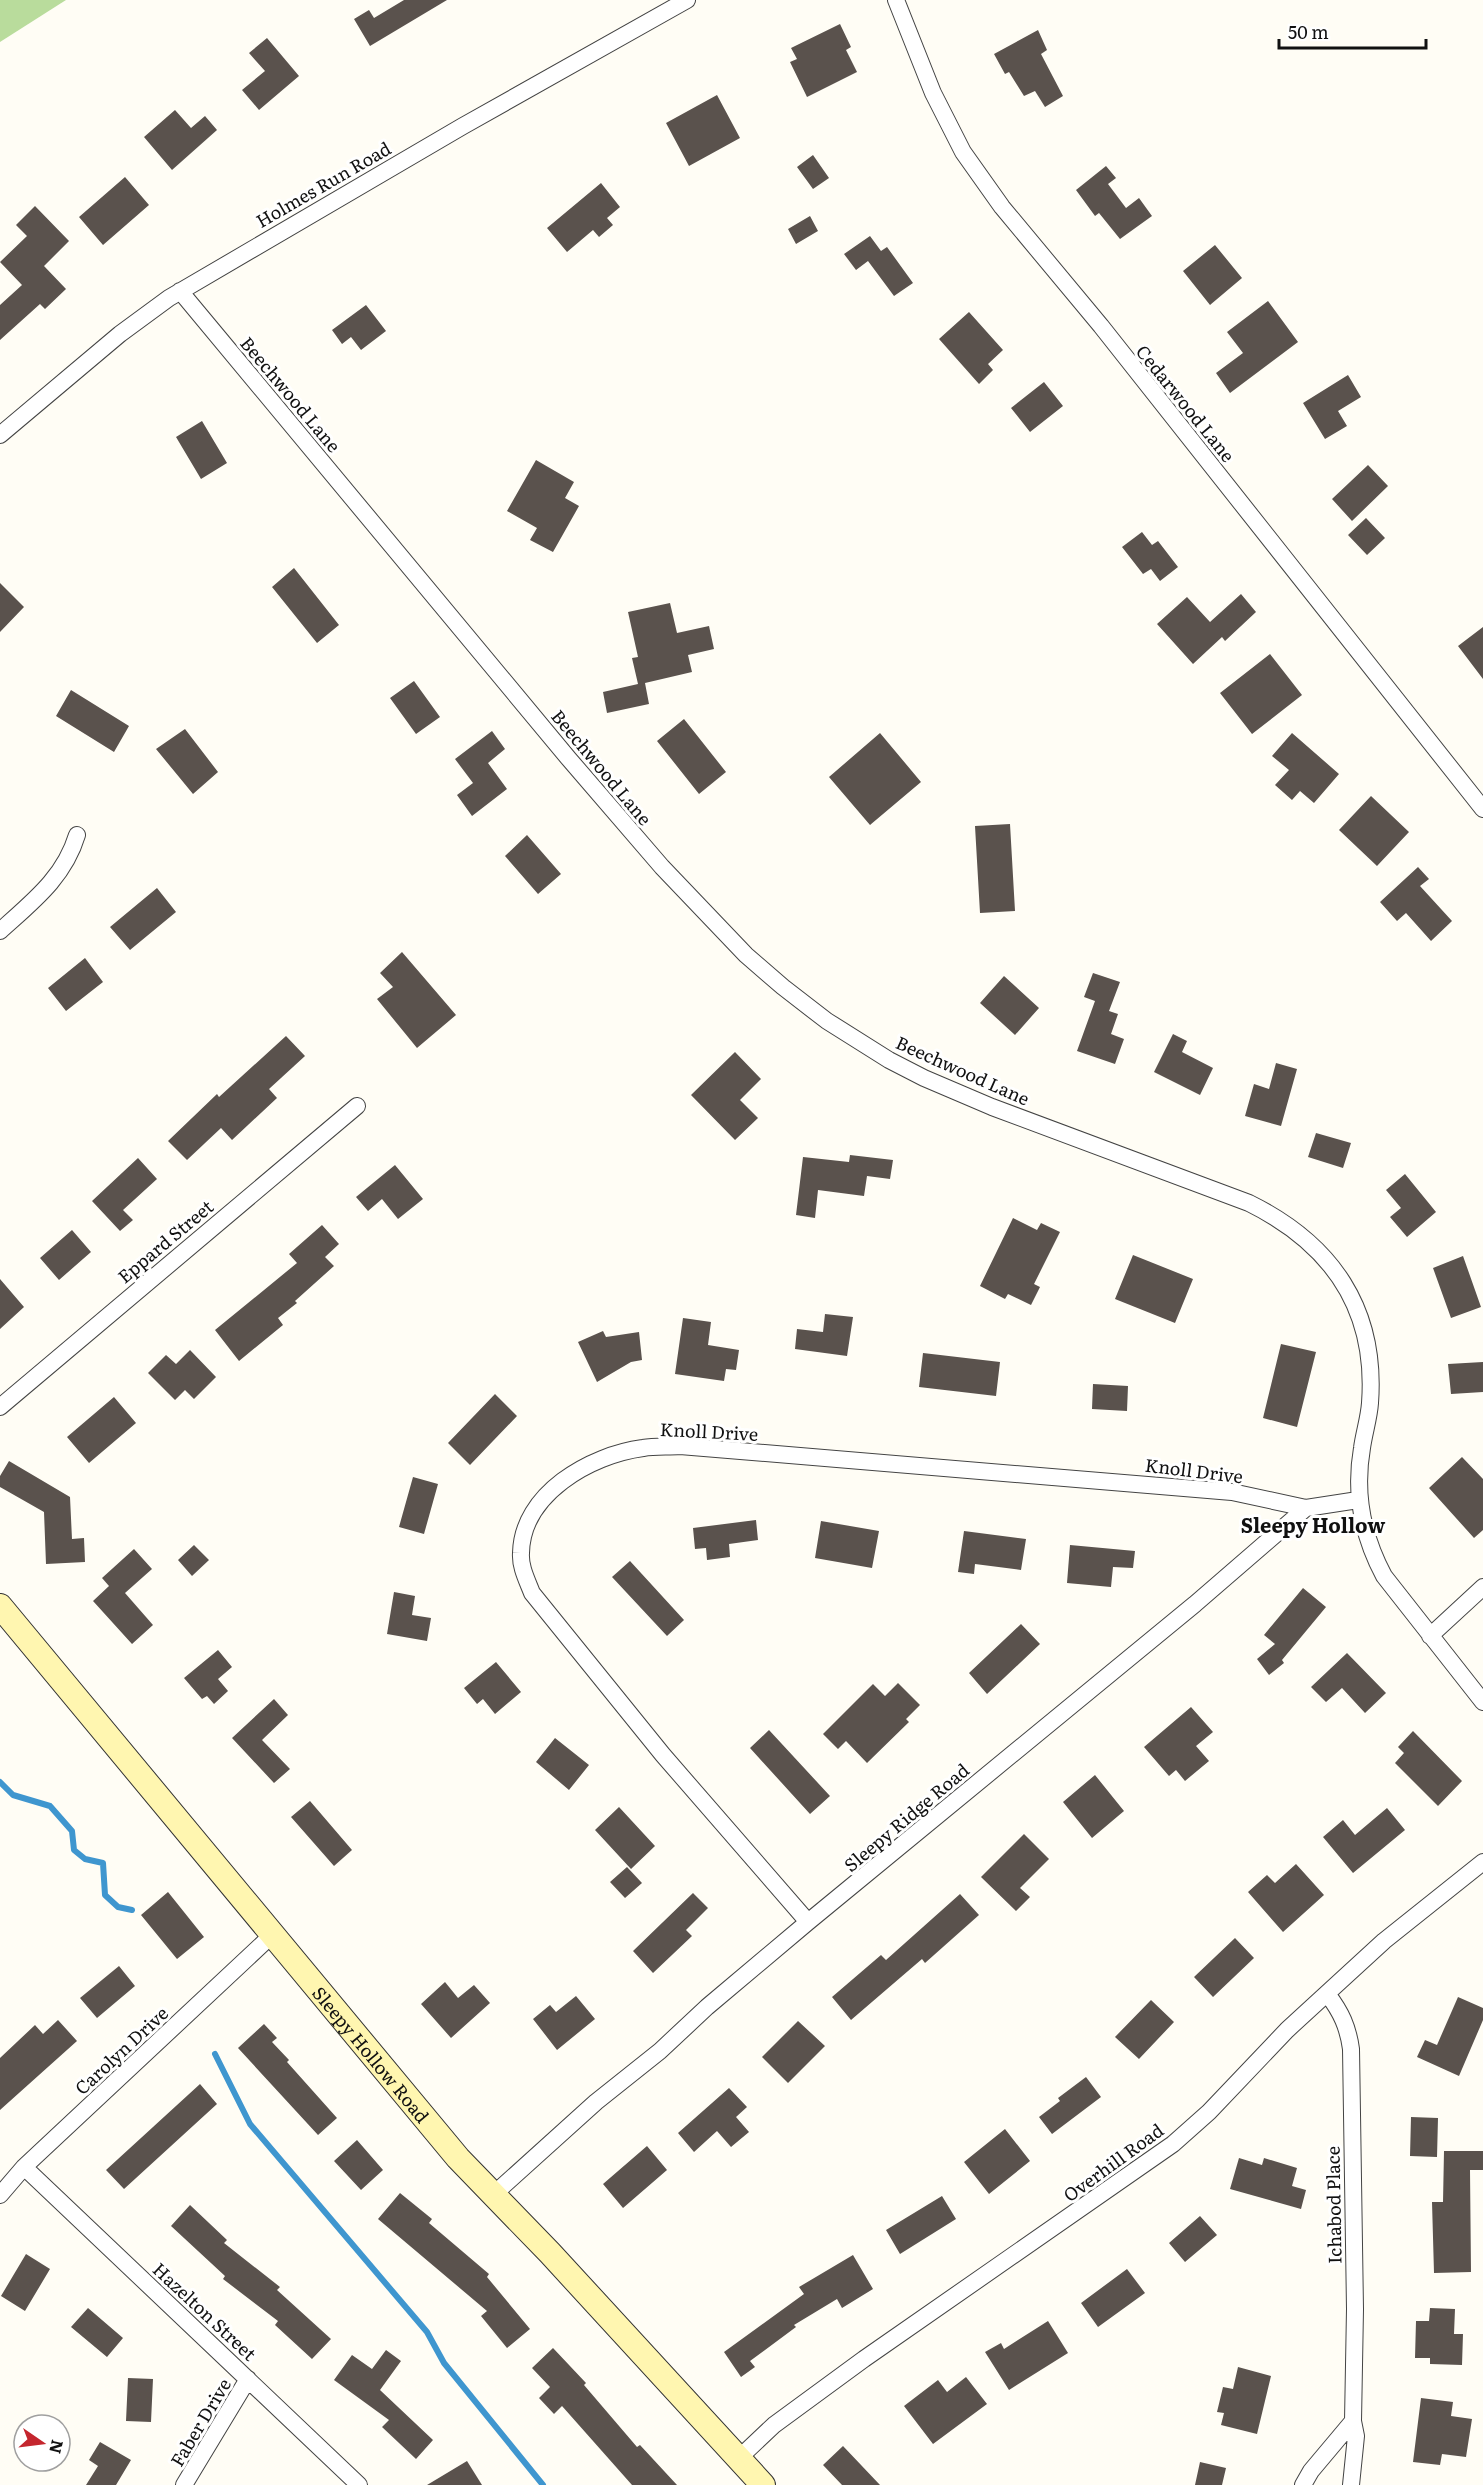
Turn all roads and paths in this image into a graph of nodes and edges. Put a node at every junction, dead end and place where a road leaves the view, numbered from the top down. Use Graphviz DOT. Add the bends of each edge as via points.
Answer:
graph roads {
  1 [pos="687,0"];
  2 [pos="896,0"];
  3 [pos="180,291"];
  4 [pos="0,435"];
  5 [pos="1483,809"];
  6 [pos="77,835"];
  7 [pos="0,931"];
  8 [pos="357,1106"];
  9 [pos="0,1407"];
  10 [pos="1358,1500"];
  11 [pos="1306,1508"];
  12 [pos="1483,1587"];
  13 [pos="0,1606"];
  14 [pos="1430,1636"];
  15 [pos="1483,1702"];
  16 [pos="1483,1862"];
  17 [pos="808,1922"];
  18 [pos="272,1935"];
  19 [pos="1328,1995"];
  20 [pos="24,2167"];
  21 [pos="493,2194"];
  22 [pos="0,2195"];
  23 [pos="248,2379"];
  24 [pos="1353,2421"];
  25 [pos="738,2459"];
  26 [pos="184,2485"];
  27 [pos="359,2485"];
  28 [pos="762,2485"];
  29 [pos="1303,2485"];
  30 [pos="1351,2485"];
  1 -- 3 [label="street, Holmes Run Road"];
  2 -- 5 [label="street, Cedarwood Lane" via="933,93 963,152 1002,207 1101,326"];
  3 -- 4 [label="street, Holmes Run Road" via="120,334"];
  3 -- 10 [label="street, Beechwood Lane" via="568,759 662,867 746,955 783,987 827,1021 924,1078 1249,1203 1301,1234 1348,1291 1368,1339 1370,1405 1358,1474"];
  6 -- 7 [label="street" via="65,867 50,886"];
  8 -- 9 [label="street, Eppard Street"];
  10 -- 11 [label="street"];
  10 -- 14 [label="street, Beechwood Lane" via="1373,1557"];
  11 -- 17 [label="street, Sleepy Ridge Road"];
  11 -- 17 [label="street, Knoll Drive" via="1221,1491 680,1446 643,1448 612,1456 586,1467 543,1499 531,1514 520,1556 532,1593 663,1755"];
  12 -- 14 [label="street"];
  13 -- 18 [label="main road, Sleepy Hollow Road"];
  14 -- 15 [label="street, Beechwood Lane"];
  16 -- 19 [label="street, Overhill Road" via="1383,1941"];
  17 -- 21 [label="street, Sleepy Ridge Road"];
  18 -- 20 [label="street, Carolyn Drive"];
  18 -- 21 [label="main road, Sleepy Hollow Road"];
  19 -- 24 [label="street, Ichabod Place" via="1341,2011 1351,2049"];
  19 -- 25 [label="street, Overhill Road" via="1287,2030 1173,2144 864,2359 774,2425"];
  20 -- 22 [label="street, Carolyn Drive"];
  20 -- 23 [label="street, Hazelton Street"];
  21 -- 25 [label="main road, Sleepy Hollow Road"];
  23 -- 26 [label="street, Faber Drive"];
  23 -- 27 [label="street, Hazelton Street"];
  24 -- 29 [label="street"];
  24 -- 30 [label="street, Ichabod Place" via="1356,2436"];
  25 -- 28 [label="main road, Sleepy Hollow Road"];
}
